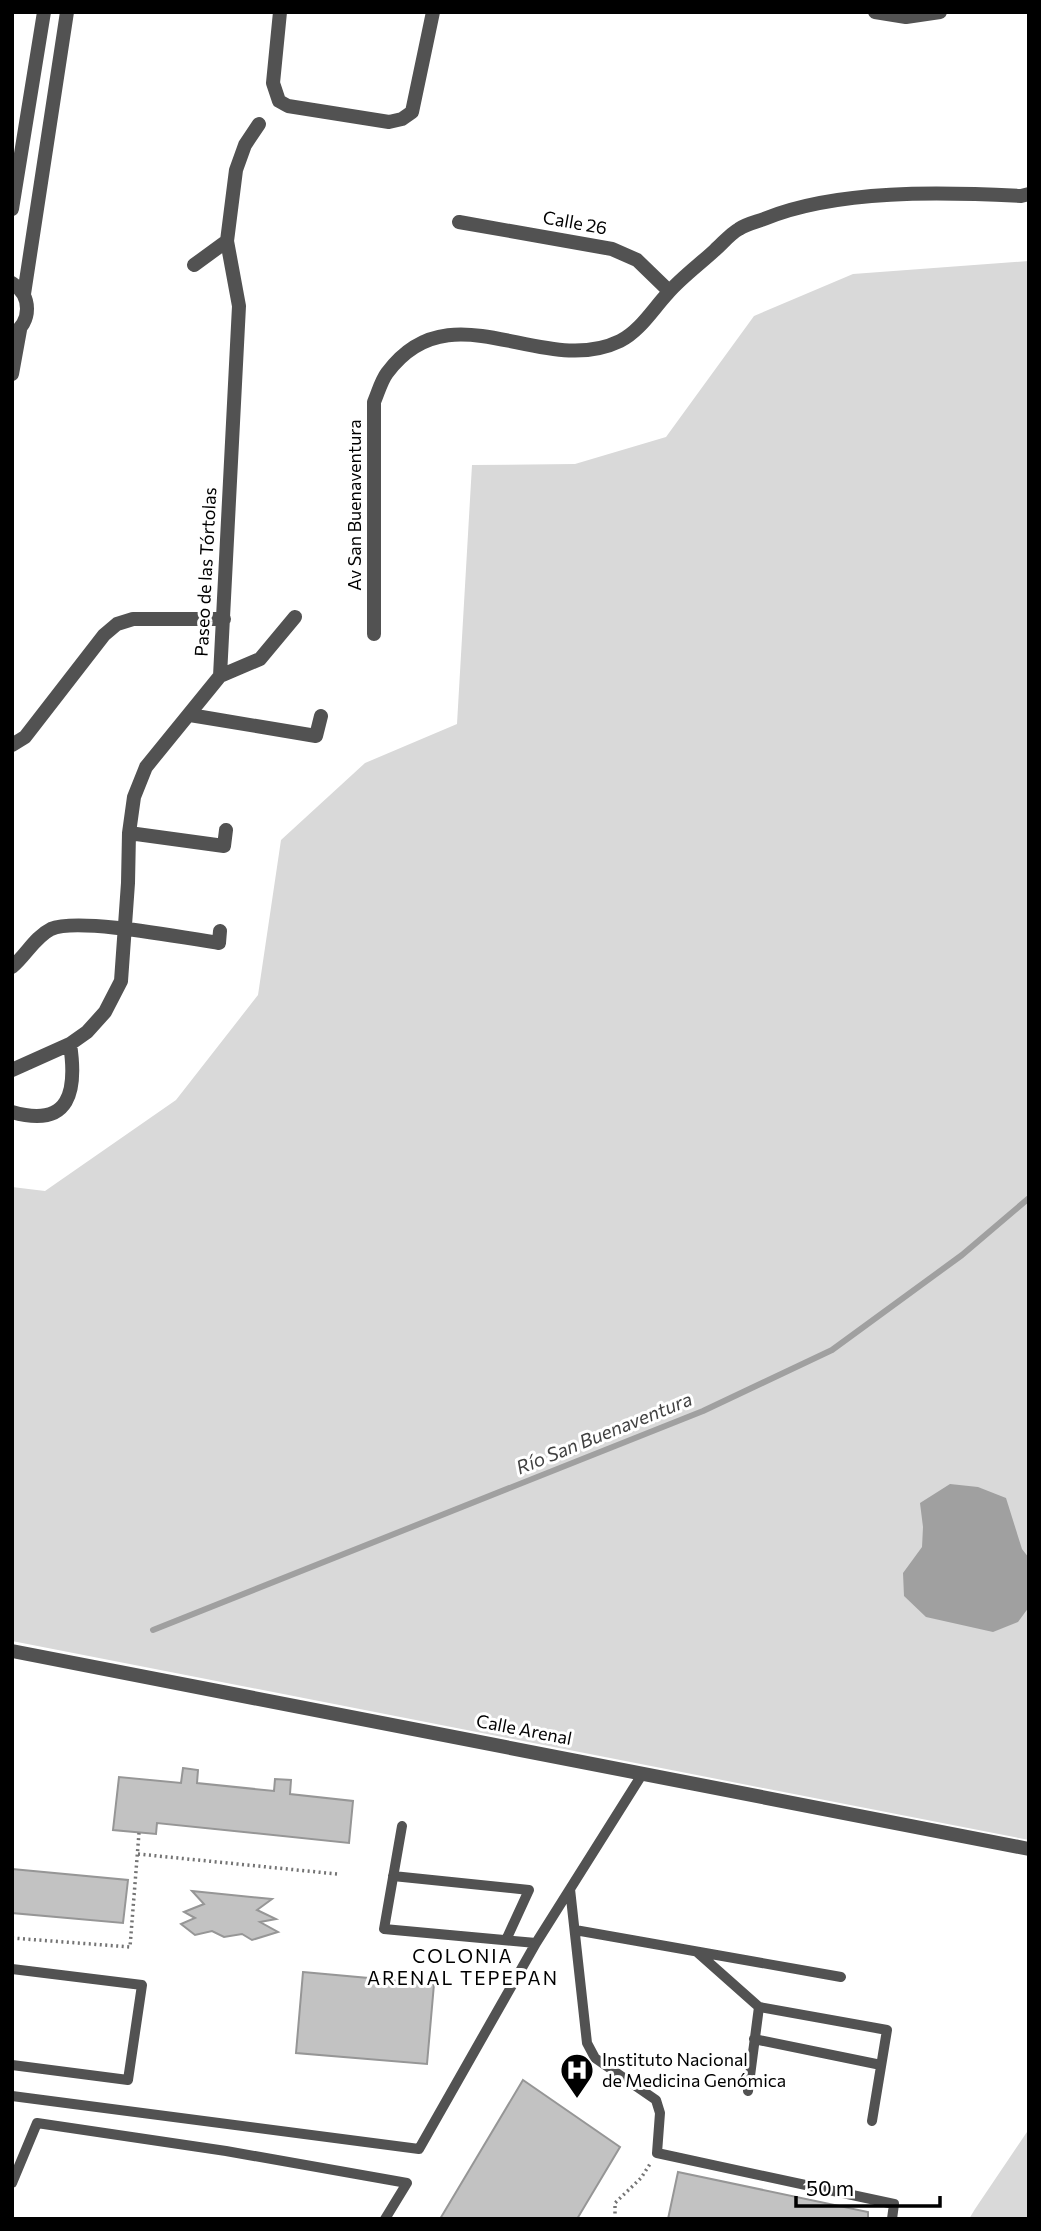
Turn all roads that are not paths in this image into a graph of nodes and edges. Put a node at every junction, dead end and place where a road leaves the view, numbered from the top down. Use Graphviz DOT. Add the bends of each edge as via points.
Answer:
graph roads {
  1 [pos="44,12"];
  2 [pos="67,12"];
  3 [pos="280,12"];
  4 [pos="433,12"];
  5 [pos="875,12"];
  6 [pos="940,12"];
  7 [pos="259,124"];
  8 [pos="1029,194"];
  9 [pos="12,209"];
  10 [pos="459,222"];
  11 [pos="227,242"];
  12 [pos="194,265"];
  13 [pos="12,283"];
  14 [pos="669,291"];
  15 [pos="24,294"];
  16 [pos="16,333"];
  17 [pos="12,374"];
  18 [pos="295,617"];
  19 [pos="224,619"];
  20 [pos="374,634"];
  21 [pos="220,676"];
  22 [pos="190,715"];
  23 [pos="321,716"];
  24 [pos="12,745"];
  25 [pos="226,831"];
  26 [pos="129,833"];
  27 [pos="125,930"];
  28 [pos="220,931"];
  29 [pos="12,967"];
  30 [pos="70,1044"];
  31 [pos="12,1070"];
  32 [pos="12,1112"];
  33 [pos="12,1651"];
  34 [pos="643,1773"];
  35 [pos="402,1826"];
  36 [pos="1029,1849"];
  37 [pos="393,1876"];
  38 [pos="570,1889"];
  39 [pos="575,1930"];
  40 [pos="506,1940"];
  41 [pos="537,1943"];
  42 [pos="697,1952"];
  43 [pos="12,1969"];
  44 [pos="841,1977"];
  45 [pos="759,2007"];
  46 [pos="754,2039"];
  47 [pos="12,2065"];
  48 [pos="881,2065"];
  49 [pos="748,2091"];
  50 [pos="12,2096"];
  51 [pos="872,2121"];
  52 [pos="12,2183"];
  53 [pos="385,2219"];
  54 [pos="892,2219"];
  1 -- 9 [label="street"];
  2 -- 15 [label="street"];
  3 -- 4 [label="street" via="273,83 279,100 288,106 389,122 412,112"];
  5 -- 6 [label="street" via="906,16"];
  7 -- 11 [label="street, Paseo de las Tórtolas" via="236,170"];
  8 -- 14 [label="street, Av San Buenaventura" via="920,195 788,209 739,229"];
  10 -- 14 [label="street, Calle 26" via="612,249 638,260"];
  11 -- 12 [label="street"];
  11 -- 19 [label="street, Paseo de las Tórtolas" via="239,306"];
  13 -- 15 [label="street"];
  14 -- 20 [label="street, Av San Buenaventura" via="621,341 594,350 560,350 456,334 427,338 385,375 374,402"];
  15 -- 16 [label="street" via="26,319"];
  16 -- 17 [label="street"];
  18 -- 21 [label="street" via="260,659"];
  19 -- 21 [label="street, Paseo de las Tórtolas"];
  19 -- 24 [label="street" via="133,619 117,624 25,737"];
  21 -- 22 [label="street, Paseo de las Tórtolas"];
  22 -- 23 [label="street" via="316,736"];
  22 -- 26 [label="street, Paseo de las Tórtolas" via="146,767 134,797"];
  25 -- 26 [label="street" via="224,846"];
  26 -- 27 [label="street, Paseo de las Tórtolas"];
  27 -- 28 [label="street" via="219,943"];
  27 -- 29 [label="street" via="68,925 51,929"];
  27 -- 30 [label="street, Paseo de las Tórtolas" via="121,981 105,1012"];
  30 -- 31 [label="street, Paseo de las Tórtolas"];
  30 -- 32 [label="street" via="74,1069 66,1104 39,1116"];
  33 -- 34 [label="street, Calle Arenal"];
  34 -- 36 [label="street, Calle Arenal"];
  34 -- 38 [label="lane"];
  35 -- 37 [label="lane"];
  37 -- 40 [label="lane" via="384,1929"];
  37 -- 40 [label="lane" via="528,1890"];
  38 -- 39 [label="lane"];
  38 -- 41 [label="lane"];
  39 -- 42 [label="lane"];
  39 -- 54 [label="lane" via="587,2043 596,2058 656,2100 660,2113 657,2152 894,2204"];
  40 -- 41 [label="lane"];
  41 -- 50 [label="lane" via="419,2149"];
  42 -- 44 [label="lane"];
  42 -- 45 [label="lane"];
  43 -- 47 [label="lane" via="142,1985 128,2080"];
  45 -- 46 [label="lane"];
  45 -- 48 [label="lane" via="887,2030"];
  46 -- 48 [label="lane"];
  46 -- 49 [label="lane"];
  48 -- 51 [label="lane"];
  52 -- 53 [label="lane" via="37,2123 407,2183"];
}
